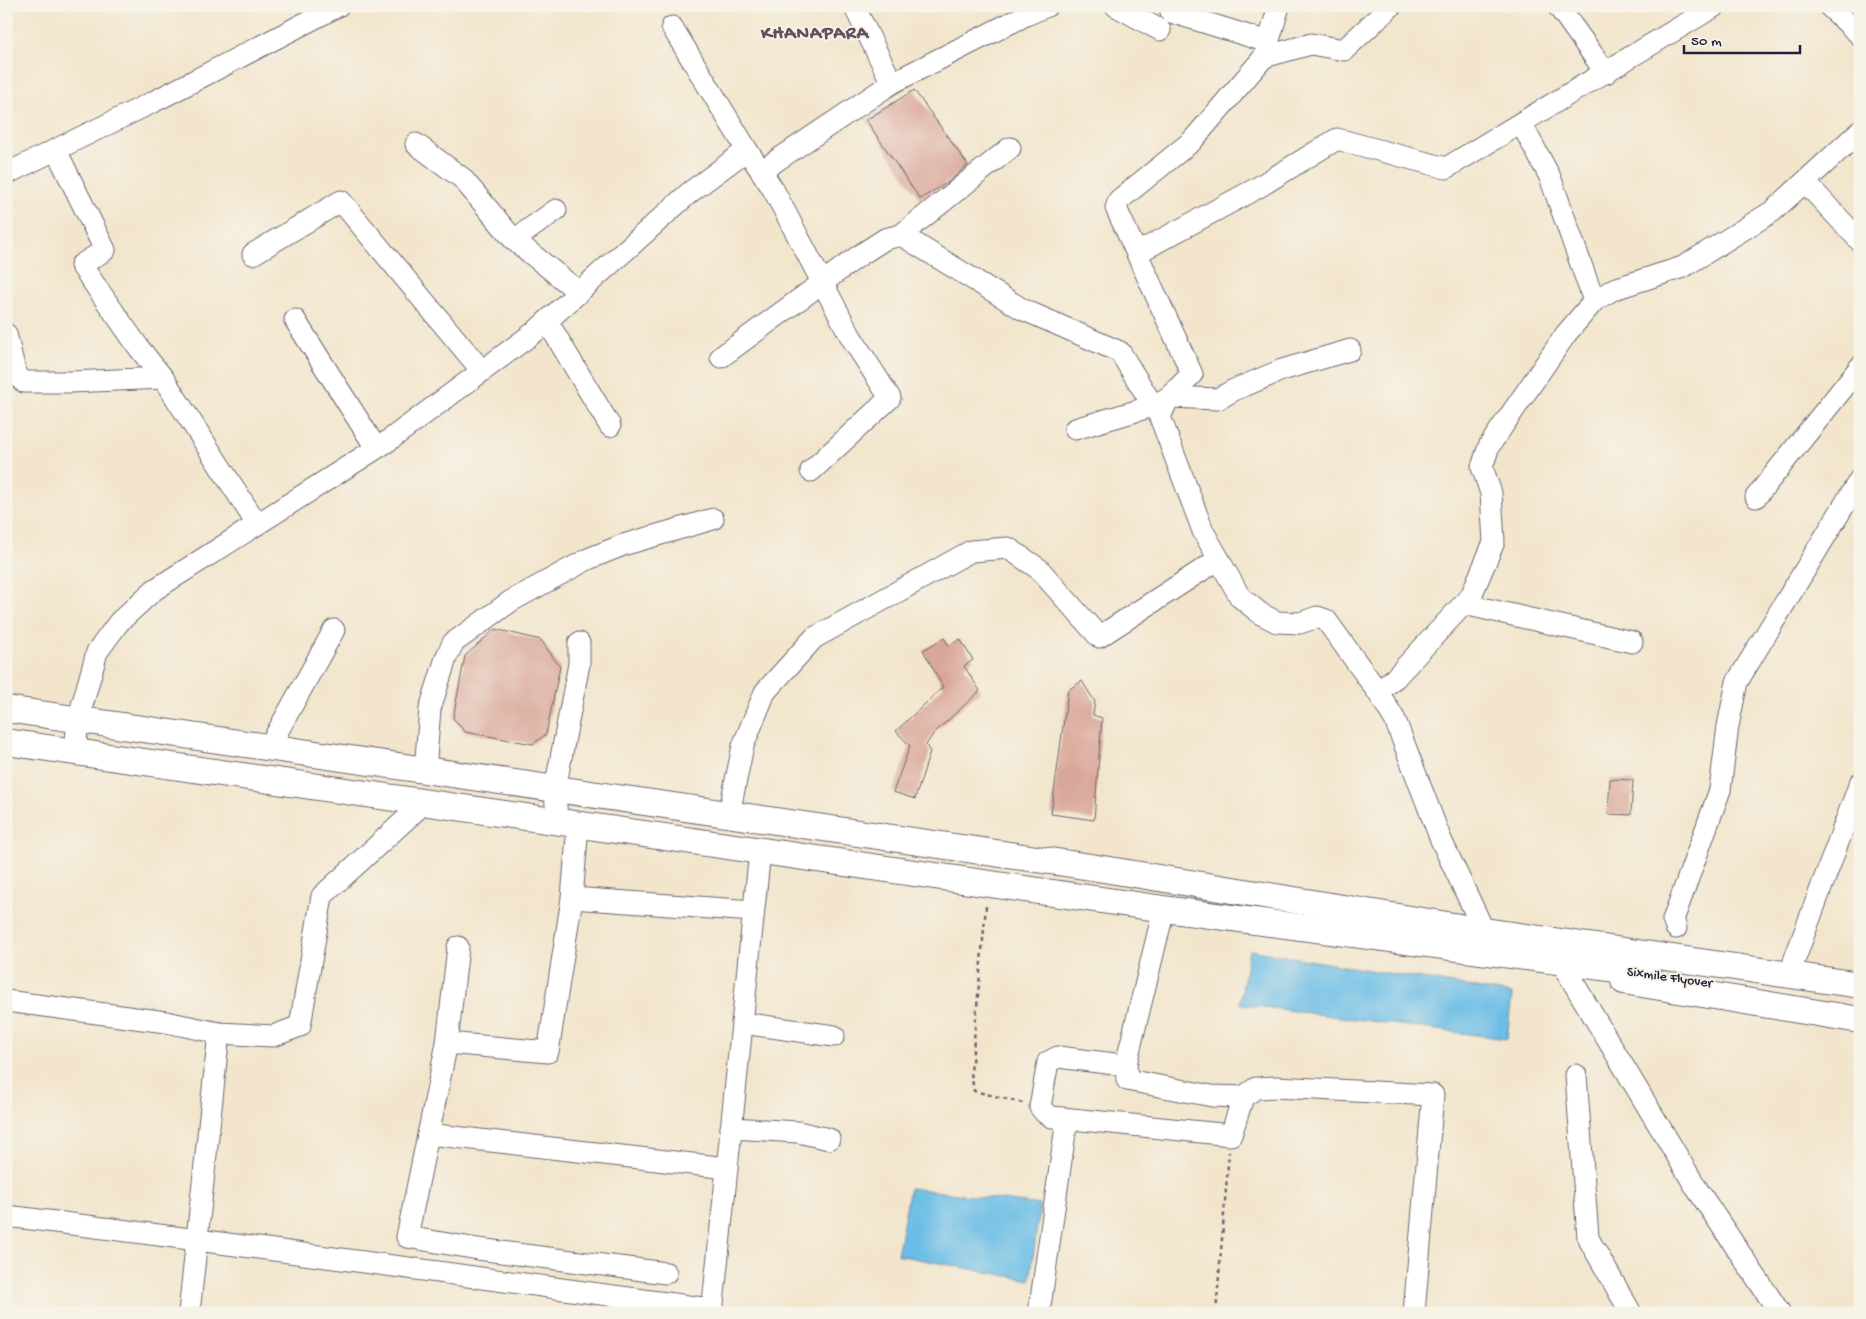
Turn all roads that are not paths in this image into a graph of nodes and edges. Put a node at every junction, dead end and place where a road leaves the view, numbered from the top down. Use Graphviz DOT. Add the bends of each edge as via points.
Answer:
graph roads {
  1 [pos="338,6"];
  2 [pos="854,6"];
  3 [pos="1047,6"];
  4 [pos="1116,6"];
  5 [pos="1279,6"];
  6 [pos="1391,6"];
  7 [pos="1558,6"];
  8 [pos="1715,6"];
  9 [pos="1829,6"];
  10 [pos="1171,12"];
  11 [pos="672,27"];
  12 [pos="1160,30"];
  13 [pos="1860,35"];
  14 [pos="1266,50"];
  15 [pos="1606,72"];
  16 [pos="892,84"];
  17 [pos="1521,123"];
  18 [pos="1860,130"];
  19 [pos="416,144"];
  20 [pos="1010,148"];
  21 [pos="56,150"];
  22 [pos="747,150"];
  23 [pos="761,171"];
  24 [pos="6,174"];
  25 [pos="1804,182"];
  26 [pos="556,210"];
  27 [pos="901,235"];
  28 [pos="514,240"];
  29 [pos="1860,241"];
  30 [pos="1137,253"];
  31 [pos="253,254"];
  32 [pos="822,283"];
  33 [pos="579,292"];
  34 [pos="1594,301"];
  35 [pos="295,320"];
  36 [pos="547,321"];
  37 [pos="6,334"];
  38 [pos="1350,350"];
  39 [pos="721,357"];
  40 [pos="1860,367"];
  41 [pos="482,371"];
  42 [pos="163,378"];
  43 [pos="1161,407"];
  44 [pos="610,426"];
  45 [pos="1075,429"];
  46 [pos="376,448"];
  47 [pos="811,471"];
  48 [pos="1860,479"];
  49 [pos="1756,497"];
  50 [pos="713,519"];
  51 [pos="257,524"];
  52 [pos="1219,559"];
  53 [pos="1464,604"];
  54 [pos="334,630"];
  55 [pos="1632,642"];
  56 [pos="579,643"];
  57 [pos="1378,692"];
  58 [pos="6,709"];
  59 [pos="78,720"];
  60 [pos="6,742"];
  61 [pos="269,747"];
  62 [pos="75,752"];
  63 [pos="425,770"];
  64 [pos="1860,783"];
  65 [pos="555,789"];
  66 [pos="424,803"];
  67 [pos="729,814"];
  68 [pos="568,823"];
  69 [pos="760,851"];
  70 [pos="572,898"];
  71 [pos="1164,909"];
  72 [pos="753,911"];
  73 [pos="1676,928"];
  74 [pos="1482,941"];
  75 [pos="458,948"];
  76 [pos="1543,949"];
  77 [pos="1794,961"];
  78 [pos="1567,972"];
  79 [pos="1860,972"];
  80 [pos="1860,985"];
  81 [pos="6,1001"];
  82 [pos="1860,1002"];
  83 [pos="1860,1020"];
  84 [pos="742,1023"];
  85 [pos="219,1033"];
  86 [pos="834,1036"];
  87 [pos="447,1043"];
  88 [pos="1126,1064"];
  89 [pos="1576,1075"];
  90 [pos="1243,1097"];
  91 [pos="1067,1119"];
  92 [pos="731,1128"];
  93 [pos="428,1134"];
  94 [pos="829,1140"];
  95 [pos="727,1168"];
  96 [pos="6,1216"];
  97 [pos="197,1238"];
  98 [pos="666,1272"];
  99 [pos="712,1311"];
  100 [pos="189,1313"];
  101 [pos="1039,1313"];
  102 [pos="1414,1313"];
  103 [pos="1631,1313"];
  104 [pos="1780,1313"];
  1 -- 21 [label="street"];
  2 -- 16 [label="street"];
  3 -- 16 [label="street"];
  4 -- 12 [label="street"];
  5 -- 14 [label="street"];
  6 -- 14 [label="street" via="1344,50 1311,44"];
  7 -- 15 [label="street"];
  8 -- 15 [label="street"];
  9 -- 13 [label="street"];
  10 -- 14 [label="street"];
  11 -- 22 [label="street"];
  14 -- 30 [label="street" via="1192,141 1119,200 1116,208"];
  15 -- 17 [label="street"];
  16 -- 23 [label="street"];
  17 -- 30 [label="street" via="1446,168 1337,139 1257,188"];
  17 -- 34 [label="street" via="1550,177"];
  18 -- 25 [label="street"];
  19 -- 28 [label="street" via="462,178"];
  20 -- 27 [label="street"];
  21 -- 24 [label="street"];
  21 -- 42 [label="street" via="105,250 81,265"];
  22 -- 23 [label="street"];
  22 -- 33 [label="street" via="688,192"];
  23 -- 32 [label="street"];
  25 -- 29 [label="street"];
  25 -- 34 [label="street" via="1773,212 1683,267 1614,289"];
  26 -- 28 [label="street"];
  27 -- 32 [label="street" via="885,239"];
  27 -- 43 [label="street" via="1022,309 1120,352"];
  28 -- 33 [label="street"];
  30 -- 43 [label="street" via="1192,374"];
  31 -- 41 [label="street" via="341,201"];
  32 -- 39 [label="street"];
  32 -- 47 [label="street" via="851,337 890,398"];
  33 -- 36 [label="street"];
  34 -- 53 [label="street" via="1566,334 1490,446 1482,467 1491,493 1494,542 1472,596"];
  35 -- 46 [label="street"];
  36 -- 41 [label="street"];
  36 -- 44 [label="street"];
  37 -- 42 [label="street" via="16,375 24,382"];
  38 -- 43 [label="street" via="1282,370 1218,399"];
  40 -- 49 [label="street"];
  41 -- 46 [label="street"];
  42 -- 51 [label="street"];
  43 -- 45 [label="street"];
  43 -- 52 [label="street" via="1203,531"];
  46 -- 51 [label="street"];
  48 -- 73 [label="street" via="1737,682 1720,790 1673,920"];
  50 -- 63 [label="street" via="623,545 588,559 511,602 453,643 430,710"];
  51 -- 59 [label="street" via="154,590 119,622 97,652"];
  52 -- 57 [label="street" via="1240,597 1262,614 1277,622 1300,622 1317,617 1326,620"];
  52 -- 67 [label="street" via="1099,637 1039,569 1008,548 971,551 814,638 765,692 743,746"];
  53 -- 55 [label="street"];
  53 -- 57 [label="street"];
  54 -- 61 [label="street"];
  56 -- 65 [label="street" via="579,664"];
  57 -- 74 [label="street" via="1395,720"];
  58 -- 59 [label="main road"];
  59 -- 61 [label="main road"];
  59 -- 62 [label="street"];
  60 -- 62 [label="main road"];
  61 -- 63 [label="main road"];
  62 -- 66 [label="main road"];
  63 -- 65 [label="main road"];
  64 -- 77 [label="street"];
  65 -- 67 [label="main road"];
  65 -- 68 [label="street"];
  66 -- 68 [label="main road"];
  66 -- 85 [label="street" via="322,896 300,1026 273,1036"];
  67 -- 74 [label="main road" via="1081,865"];
  68 -- 69 [label="main road"];
  68 -- 70 [label="street"];
  69 -- 71 [label="main road"];
  69 -- 72 [label="street"];
  70 -- 72 [label="street"];
  70 -- 87 [label="street" via="548,1052"];
  71 -- 74 [label="main road"];
  71 -- 88 [label="street"];
  72 -- 84 [label="street"];
  74 -- 76 [label="main road, Sixmile Flyover"];
  74 -- 77 [label="main road" via="1500,922"];
  74 -- 78 [label="main road" via="1491,963"];
  75 -- 87 [label="street"];
  76 -- 80 [label="main road, Sixmile Flyover"];
  76 -- 82 [label="main road, Sixmile Flyover"];
  77 -- 79 [label="main road"];
  78 -- 83 [label="main road"];
  78 -- 104 [label="street" via="1698,1188"];
  81 -- 85 [label="street" via="166,1022"];
  84 -- 86 [label="street"];
  84 -- 92 [label="street"];
  85 -- 97 [label="street"];
  87 -- 93 [label="street"];
  88 -- 90 [label="street" via="1127,1080 1212,1096"];
  88 -- 91 [label="street" via="1058,1057 1048,1062 1040,1107 1052,1118"];
  89 -- 103 [label="street" via="1588,1238"];
  90 -- 91 [label="street" via="1231,1135"];
  90 -- 102 [label="street" via="1256,1088 1276,1087 1433,1095"];
  91 -- 101 [label="street"];
  92 -- 94 [label="street" via="798,1132"];
  92 -- 95 [label="street"];
  93 -- 95 [label="street"];
  93 -- 98 [label="street" via="407,1237"];
  95 -- 99 [label="street"];
  96 -- 97 [label="street"];
  97 -- 99 [label="street"];
  97 -- 100 [label="street"];
}
